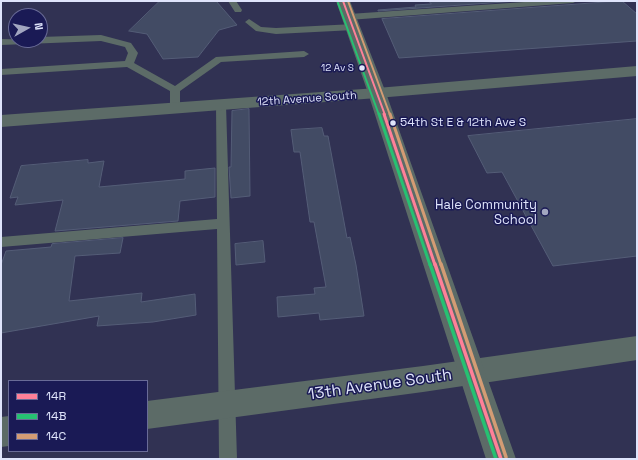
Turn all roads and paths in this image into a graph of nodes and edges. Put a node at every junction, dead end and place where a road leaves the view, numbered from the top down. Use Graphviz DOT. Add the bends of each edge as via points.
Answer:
graph roads {
  1 [pos="232,1"];
  2 [pos="574,1"];
  3 [pos="238,10"];
  4 [pos="349,15"];
  5 [pos="249,22"];
  6 [pos="48,40"];
  7 [pos="304,54"];
  8 [pos="129,64"];
  9 [pos="637,71"];
  10 [pos="1,72"];
  11 [pos="175,90"];
  12 [pos="377,93"];
  13 [pos="221,105"];
  14 [pos="175,109"];
  15 [pos="1,121"];
  16 [pos="223,223"];
  17 [pos="1,242"];
  18 [pos="637,348"];
  19 [pos="470,372"];
  20 [pos="227,406"];
  21 [pos="148,415"];
  22 [pos="228,459"];
  23 [pos="501,459"];
  1 -- 3 [label="lane"];
  2 -- 4 [label="lane"];
  4 -- 5 [label="lane" via="276,31 259,29"];
  4 -- 12 [label="street"];
  6 -- 8 [label="lane" via="101,38 115,41 128,45 133,53"];
  7 -- 11 [label="lane" via="219,60"];
  8 -- 10 [label="lane"];
  8 -- 11 [label="lane"];
  9 -- 12 [label="street, 12th Avenue South"];
  11 -- 14 [label="lane"];
  12 -- 13 [label="street, 12th Avenue South"];
  12 -- 19 [label="street"];
  13 -- 14 [label="street, 12th Avenue South"];
  13 -- 16 [label="lane"];
  14 -- 15 [label="street, 12th Avenue South"];
  16 -- 17 [label="lane"];
  16 -- 20 [label="lane"];
  18 -- 19 [label="street, 13th Avenue South"];
  19 -- 20 [label="street, 13th Avenue South"];
  19 -- 23 [label="street"];
  20 -- 21 [label="street, 13th Avenue South"];
  20 -- 22 [label="lane"];
}
